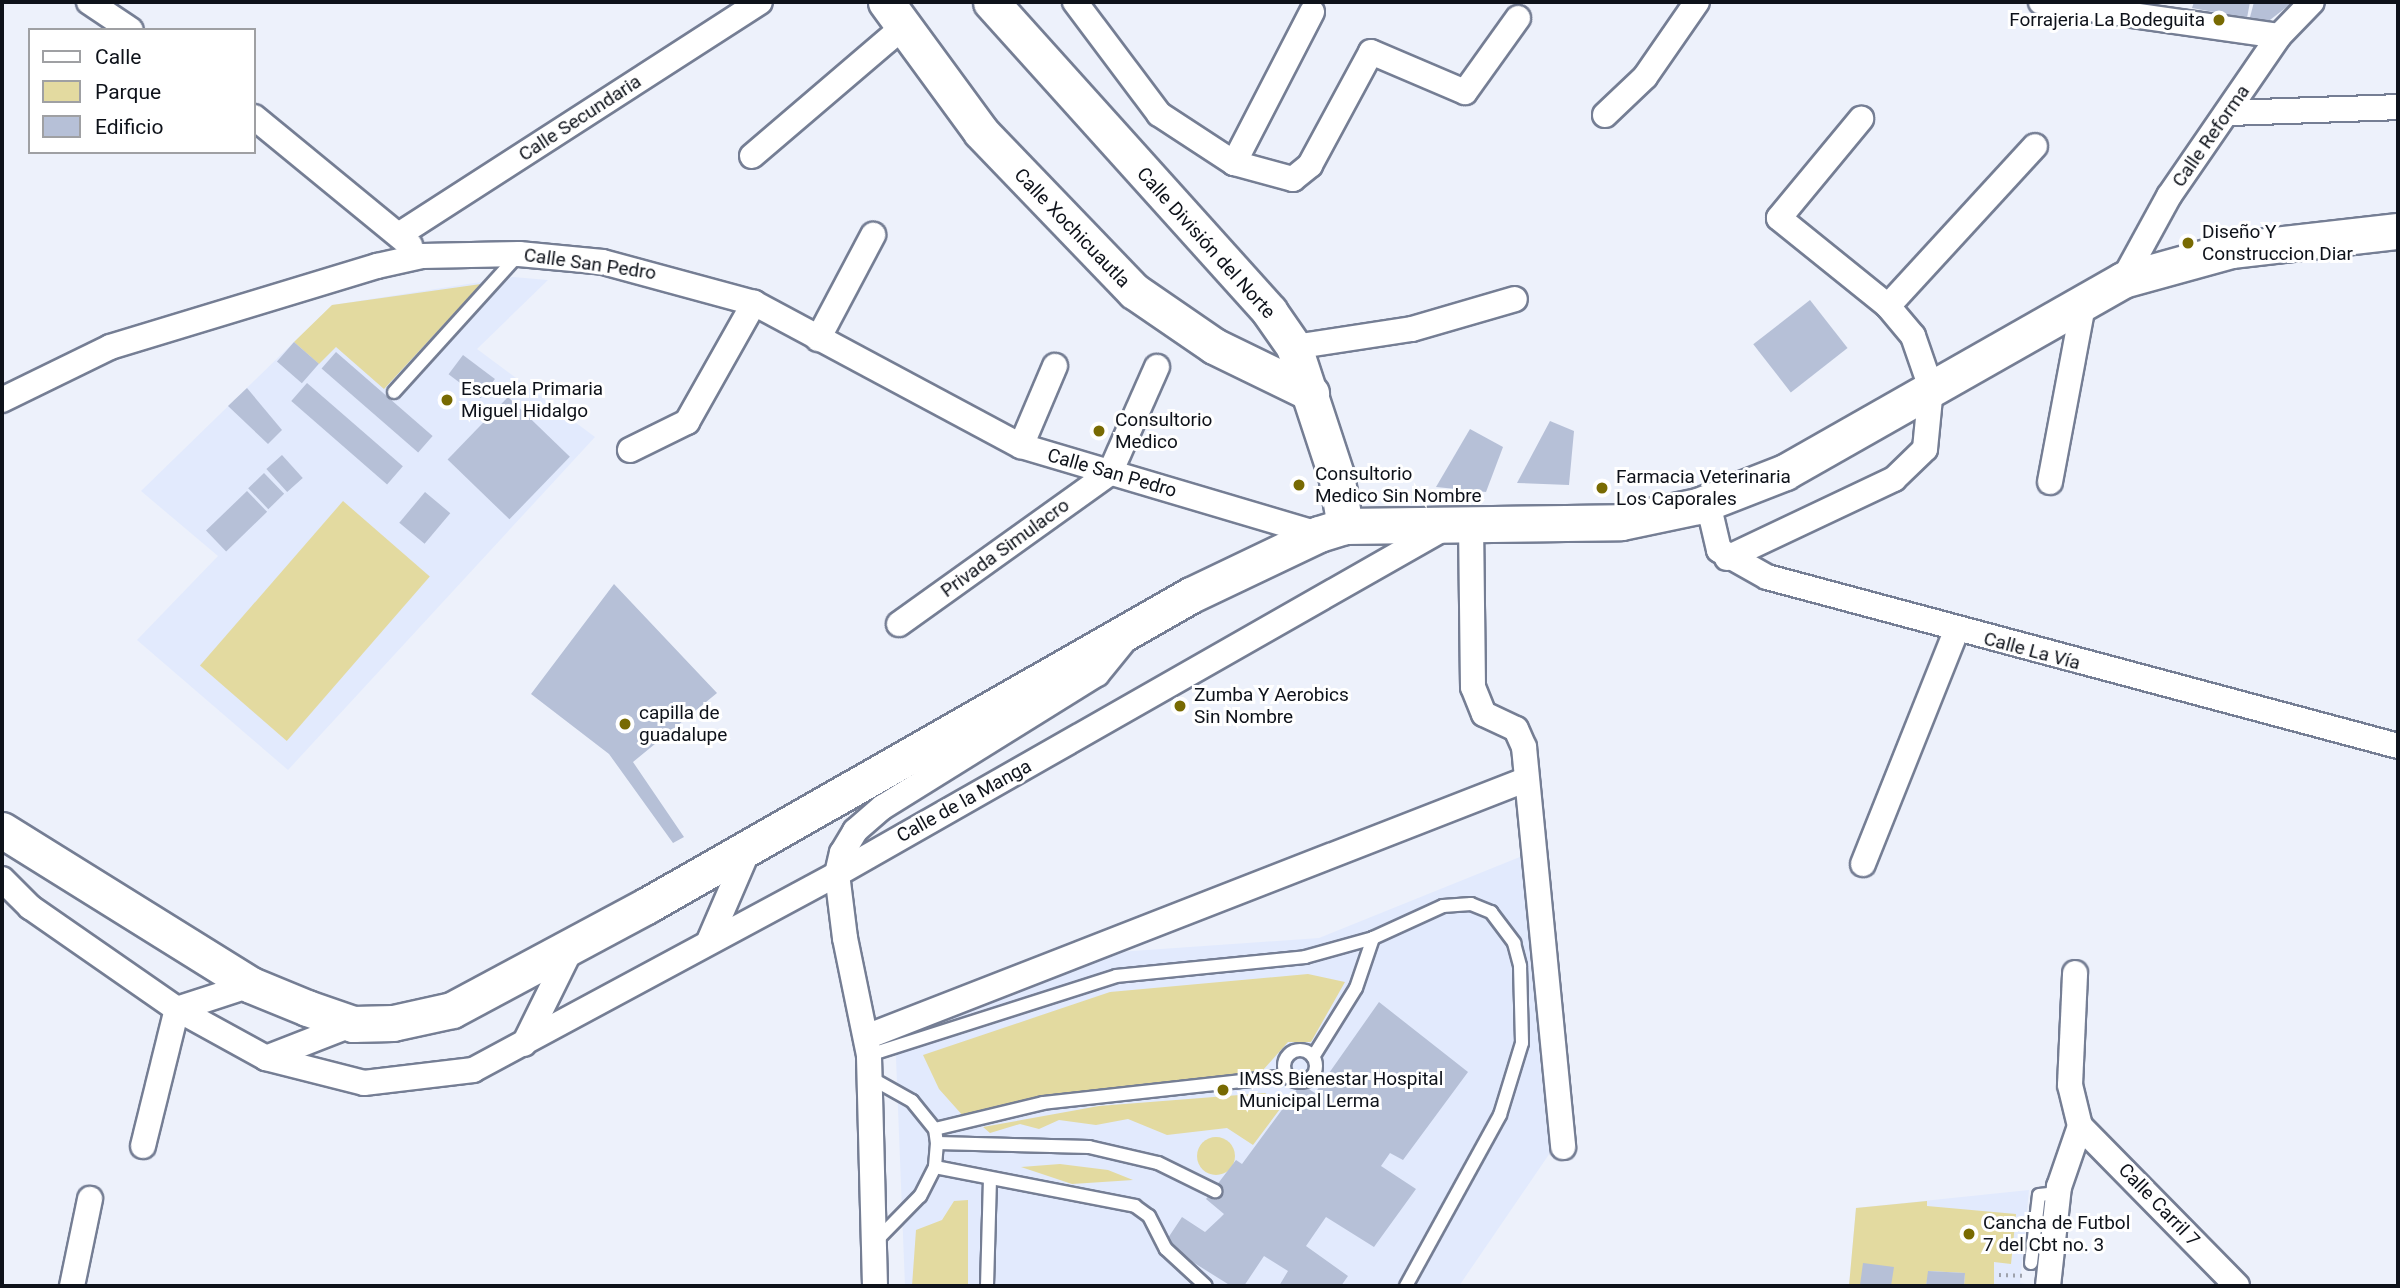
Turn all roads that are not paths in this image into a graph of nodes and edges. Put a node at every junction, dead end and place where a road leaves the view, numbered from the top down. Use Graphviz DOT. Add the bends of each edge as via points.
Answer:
graph roads {
  1 [pos="89,2"];
  2 [pos="760,2"];
  3 [pos="990,2"];
  4 [pos="1075,2"];
  5 [pos="1697,2"];
  6 [pos="2041,2"];
  7 [pos="2312,2"];
  8 [pos="1312,12"];
  9 [pos="894,15"];
  10 [pos="1518,18"];
  11 [pos="128,28"];
  12 [pos="2279,36"];
  13 [pos="2398,107"];
  14 [pos="2229,113"];
  15 [pos="1605,115"];
  16 [pos="256,119"];
  17 [pos="1861,119"];
  18 [pos="2035,146"];
  19 [pos="752,156"];
  20 [pos="1234,163"];
  21 [pos="2398,231"];
  22 [pos="400,234"];
  23 [pos="873,234"];
  24 [pos="519,254"];
  25 [pos="422,256"];
  26 [pos="2123,280"];
  27 [pos="1515,299"];
  28 [pos="2084,301"];
  29 [pos="754,303"];
  30 [pos="1888,306"];
  31 [pos="818,339"];
  32 [pos="1294,347"];
  33 [pos="1055,366"];
  34 [pos="1157,367"];
  35 [pos="1931,388"];
  36 [pos="394,392"];
  37 [pos="1311,393"];
  38 [pos="2,400"];
  39 [pos="1021,446"];
  40 [pos="630,450"];
  41 [pos="1110,473"];
  42 [pos="2050,482"];
  43 [pos="1708,503"];
  44 [pos="1462,523"];
  45 [pos="1332,530"];
  46 [pos="1727,558"];
  47 [pos="899,624"];
  48 [pos="1135,627"];
  49 [pos="1956,631"];
  50 [pos="2398,746"];
  51 [pos="1525,780"];
  52 [pos="2,833"];
  53 [pos="750,846"];
  54 [pos="1863,864"];
  55 [pos="837,874"];
  56 [pos="2,879"];
  57 [pos="1373,938"];
  58 [pos="709,941"];
  59 [pos="573,945"];
  60 [pos="2075,973"];
  61 [pos="251,985"];
  62 [pos="177,1009"];
  63 [pos="353,1024"];
  64 [pos="524,1044"];
  65 [pos="869,1057"];
  66 [pos="1313,1057"];
  67 [pos="266,1058"];
  68 [pos="1286,1076"];
  69 [pos="2080,1126"];
  70 [pos="936,1136"];
  71 [pos="143,1146"];
  72 [pos="1563,1147"];
  73 [pos="935,1167"];
  74 [pos="990,1179"];
  75 [pos="1215,1191"];
  76 [pos="2058,1193"];
  77 [pos="90,1199"];
  78 [pos="876,1241"];
  79 [pos="2031,1263"];
  80 [pos="72,1286"];
  81 [pos="874,1286"];
  82 [pos="987,1286"];
  83 [pos="1206,1286"];
  84 [pos="1406,1286"];
  85 [pos="2049,1286"];
  86 [pos="2236,1286"];
  1 -- 11 [label="street"];
  2 -- 22 [label="street, Calle Secundaria"];
  3 -- 32 [label="main road, Calle División del Norte" via="1269,311"];
  4 -- 20 [label="street" via="1158,114"];
  5 -- 15 [label="street" via="1645,77"];
  6 -- 12 [label="street"];
  7 -- 12 [label="street, Calle Reforma"];
  8 -- 20 [label="street"];
  9 -- 19 [label="street"];
  9 -- 37 [label="main road, Calle Xochicuautla" via="981,132 1134,291 1214,346"];
  10 -- 20 [label="street" via="1465,92 1371,52 1301,176 1278,177"];
  12 -- 14 [label="street, Calle Reforma"];
  13 -- 14 [label="street"];
  14 -- 26 [label="street, Calle Reforma" via="2169,196"];
  16 -- 22 [label="street"];
  17 -- 30 [label="street" via="1779,218"];
  18 -- 30 [label="street"];
  21 -- 26 [label="main road" via="2231,250"];
  22 -- 25 [label="street"];
  23 -- 31 [label="street"];
  24 -- 25 [label="street, Calle San Pedro"];
  24 -- 29 [label="street, Calle San Pedro" via="666,275"];
  24 -- 36 [label="lane"];
  25 -- 38 [label="street, Calle San Pedro" via="251,300 148,334"];
  26 -- 28 [label="main road"];
  27 -- 32 [label="street" via="1412,329"];
  28 -- 35 [label="main road"];
  28 -- 42 [label="street"];
  29 -- 31 [label="street, Calle San Pedro"];
  29 -- 40 [label="street" via="687,422"];
  30 -- 35 [label="street" via="1913,336"];
  31 -- 39 [label="street, Calle San Pedro"];
  32 -- 37 [label="main road, Calle División del Norte"];
  33 -- 39 [label="street"];
  34 -- 41 [label="street"];
  35 -- 43 [label="main road" via="1785,472"];
  35 -- 46 [label="street" via="1930,429 1915,463"];
  37 -- 45 [label="main road, Calle División del Norte"];
  39 -- 41 [label="street, Calle San Pedro"];
  41 -- 45 [label="street, Calle San Pedro"];
  41 -- 47 [label="street, Privada Simulacro"];
  43 -- 44 [label="main road" via="1622,522"];
  43 -- 46 [label="street" via="1719,550"];
  44 -- 45 [label="main road"];
  44 -- 51 [label="street" via="1473,687 1484,714 1516,729 1524,747"];
  44 -- 55 [label="street, Calle de la Manga"];
  45 -- 48 [label="main road"];
  46 -- 49 [label="street, Calle La Vía" via="1767,577"];
  48 -- 53 [label="main road"];
  48 -- 55 [label="street" via="1097,674 883,807 855,831"];
  49 -- 50 [label="street, Calle La Vía"];
  49 -- 54 [label="street"];
  51 -- 65 [label="street"];
  51 -- 72 [label="street"];
  52 -- 61 [label="main road"];
  53 -- 58 [label="street"];
  53 -- 59 [label="main road"];
  55 -- 58 [label="street, Calle de la Manga"];
  55 -- 65 [label="street"];
  56 -- 62 [label="street, Calle de la Manga" via="30,907"];
  57 -- 65 [label="lane" via="1305,957 1116,976"];
  57 -- 66 [label="lane" via="1356,988"];
  57 -- 84 [label="lane" via="1443,906 1471,904 1491,912 1514,943 1526,1015 1500,1115"];
  58 -- 64 [label="street, Calle de la Manga"];
  59 -- 63 [label="main road" via="452,1010 393,1023"];
  59 -- 64 [label="street"];
  60 -- 69 [label="street" via="2070,1086"];
  61 -- 62 [label="street"];
  61 -- 63 [label="main road"];
  62 -- 67 [label="street, Calle de la Manga"];
  62 -- 71 [label="street"];
  63 -- 67 [label="street"];
  64 -- 67 [label="street, Calle de la Manga" via="473,1070 402,1083 364,1083"];
  65 -- 70 [label="lane" via="912,1101"];
  65 -- 78 [label="street"];
  66 -- 68 [label="lane" via="1301,1050 1288,1055"];
  66 -- 68 [label="lane" via="1311,1078 1298,1083"];
  68 -- 70 [label="lane" via="1043,1103"];
  69 -- 76 [label="street"];
  69 -- 86 [label="street, Calle Carril 7"];
  70 -- 73 [label="lane"];
  70 -- 75 [label="lane" via="1125,1154"];
  73 -- 74 [label="lane"];
  73 -- 78 [label="lane" via="909,1210"];
  74 -- 82 [label="lane"];
  74 -- 83 [label="lane" via="1135,1206 1149,1216 1173,1257"];
  76 -- 79 [label="lane" via="2039,1195"];
  76 -- 85 [label="street"];
  77 -- 80 [label="street"];
  78 -- 81 [label="street"];
}
